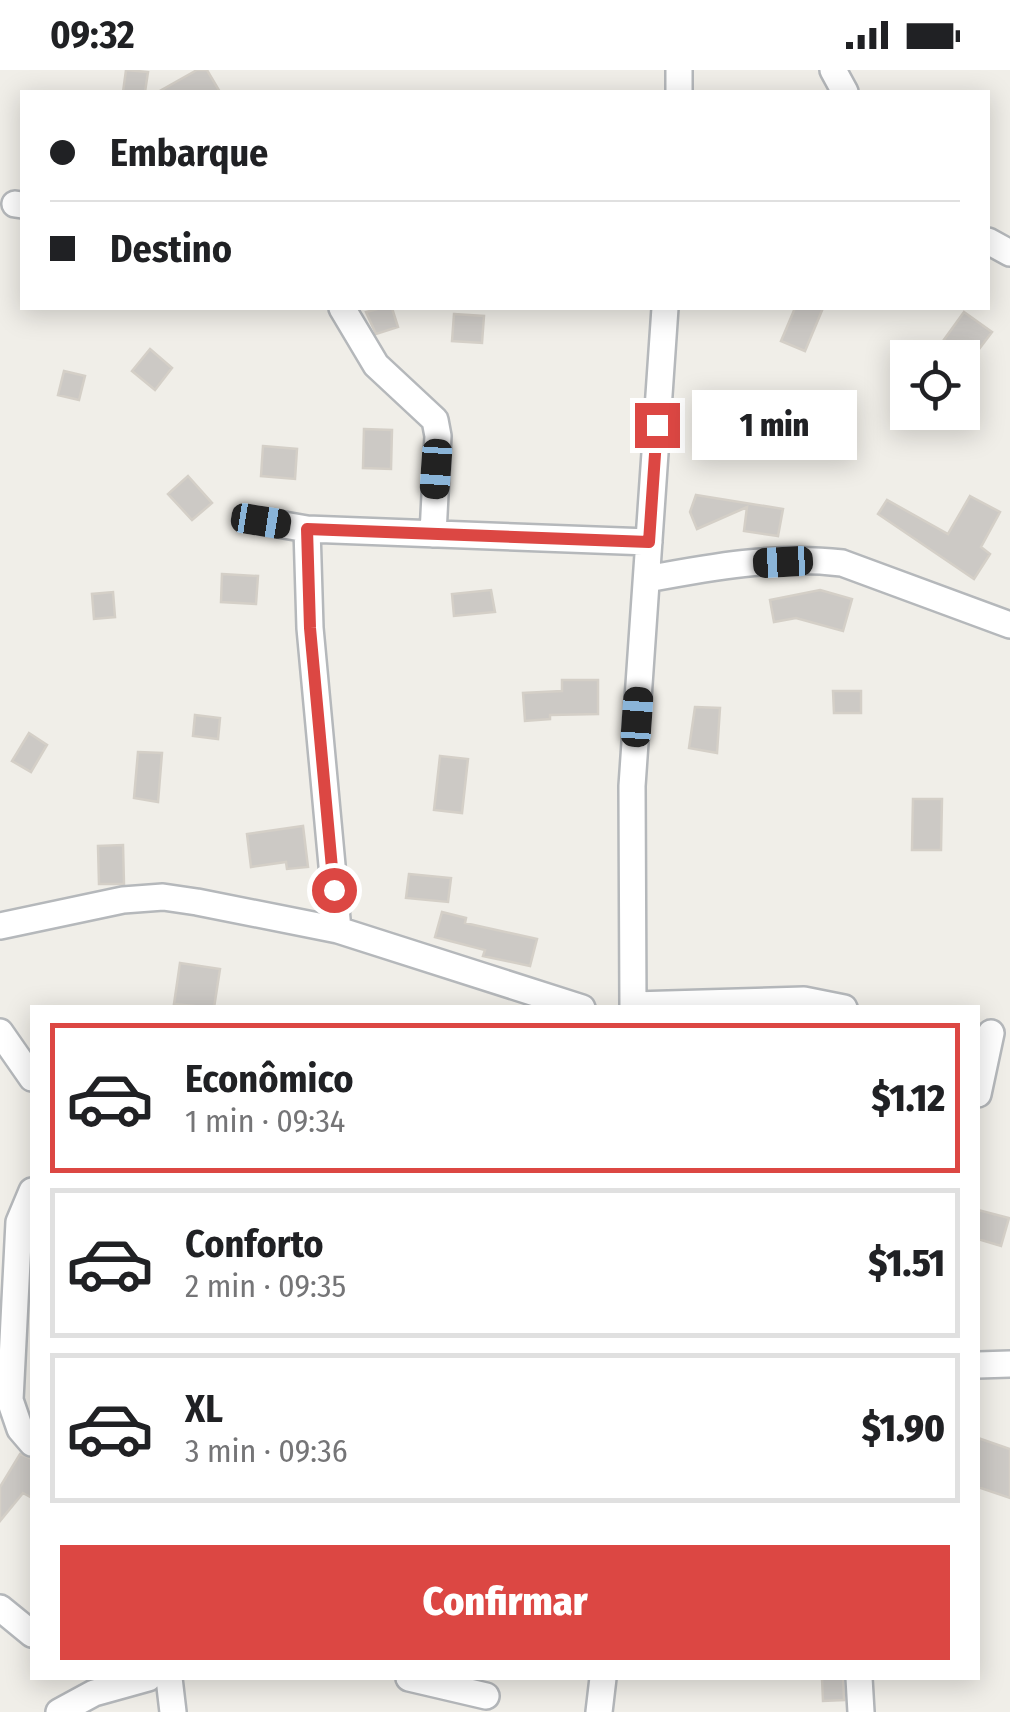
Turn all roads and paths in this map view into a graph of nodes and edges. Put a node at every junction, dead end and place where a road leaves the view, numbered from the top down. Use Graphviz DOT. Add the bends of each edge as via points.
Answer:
graph roads {
  1 [pos="343,310"];
  2 [pos="665,310"];
  3 [pos="261,521"];
  4 [pos="307,529"];
  5 [pos="433,534"];
  6 [pos="649,542"];
  7 [pos="646,579"];
  8 [pos="1010,625"];
  9 [pos="0,926"];
  10 [pos="338,930"];
  11 [pos="573,1005"];
  12 [pos="633,1005"];
  13 [pos="662,1005"];
  14 [pos="829,1005"];
  15 [pos="0,1032"];
  16 [pos="993,1034"];
  17 [pos="30,1075"];
  18 [pos="980,1086"];
  19 [pos="30,1194"];
  20 [pos="9,1222"];
  21 [pos="1010,1364"];
  22 [pos="980,1365"];
  23 [pos="30,1440"];
  24 [pos="0,1608"];
  25 [pos="30,1632"];
  26 [pos="130,1680"];
  27 [pos="169,1680"];
  28 [pos="418,1680"];
  29 [pos="603,1680"];
  30 [pos="858,1680"];
  31 [pos="86,1685"];
  32 [pos="486,1695"];
  33 [pos="59,1712"];
  34 [pos="172,1712"];
  35 [pos="599,1712"];
  36 [pos="861,1712"];
  1 -- 5 [label="street" via="376,364 435,420"];
  2 -- 6 [label="street"];
  3 -- 4 [label="street"];
  4 -- 5 [label="street"];
  4 -- 10 [label="street" via="311,646"];
  5 -- 6 [label="street"];
  6 -- 7 [label="street"];
  7 -- 8 [label="street" via="723,565 842,563"];
  7 -- 12 [label="street" via="632,786"];
  9 -- 10 [label="street" via="163,897"];
  10 -- 11 [label="street"];
  13 -- 14 [label="street"];
  15 -- 17 [label="street"];
  16 -- 18 [label="street"];
  19 -- 20 [label="street"];
  20 -- 23 [label="street" via="10,1400"];
  21 -- 22 [label="street"];
  24 -- 25 [label="street"];
  26 -- 31 [label="street"];
  27 -- 34 [label="street"];
  28 -- 32 [label="street"];
  29 -- 35 [label="street"];
  30 -- 36 [label="street"];
  31 -- 33 [label="street"];
}
